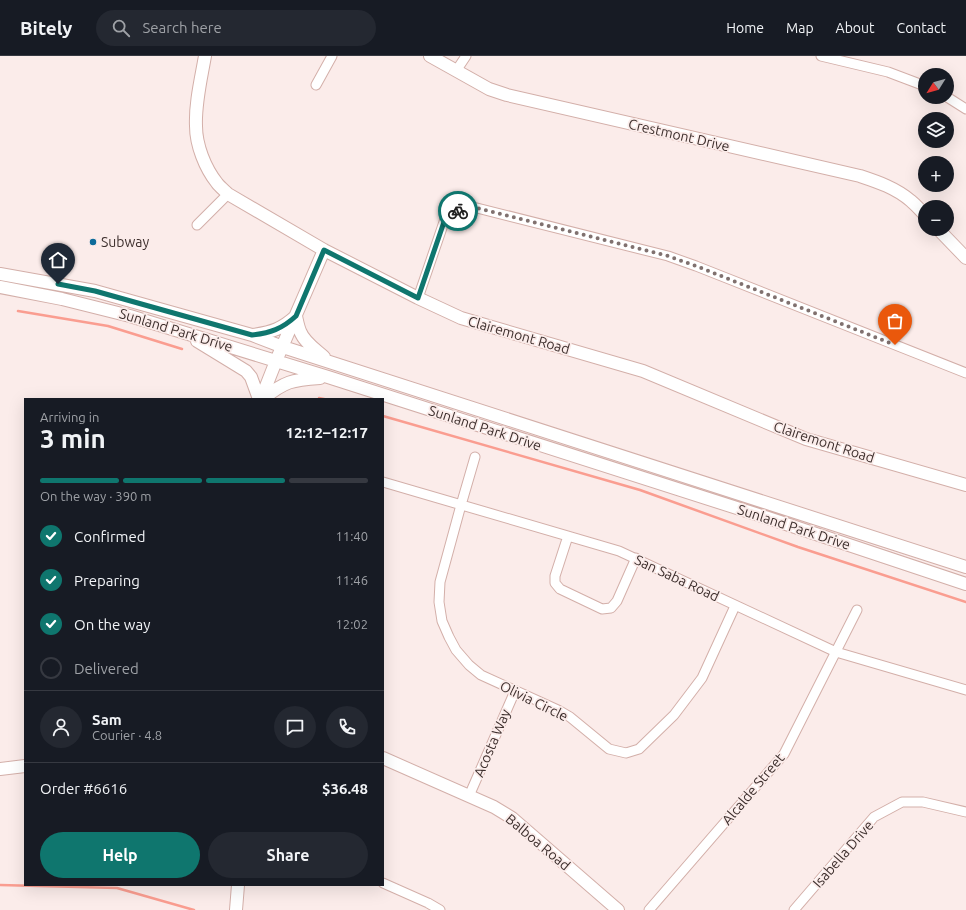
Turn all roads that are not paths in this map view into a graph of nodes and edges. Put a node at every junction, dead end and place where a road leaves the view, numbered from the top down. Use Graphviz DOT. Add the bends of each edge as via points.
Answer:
graph roads {
  1 [pos="204,56"];
  2 [pos="332,56"];
  3 [pos="430,56"];
  4 [pos="466,56"];
  5 [pos="820,56"];
  6 [pos="456,71"];
  7 [pos="918,83"];
  8 [pos="316,85"];
  9 [pos="954,101"];
  10 [pos="966,109"];
  11 [pos="228,194"];
  12 [pos="918,208"];
  13 [pos="197,225"];
  14 [pos="945,236"];
  15 [pos="324,250"];
  16 [pos="966,258"];
  17 [pos="0,274"];
  18 [pos="0,287"];
  19 [pos="95,291"];
  20 [pos="418,298"];
  21 [pos="91,306"];
  22 [pos="296,316"];
  23 [pos="184,332"];
  24 [pos="252,335"];
  25 [pos="283,347"];
  26 [pos="276,361"];
  27 [pos="329,361"];
  28 [pos="966,373"];
  29 [pos="328,377"];
  30 [pos="261,398"];
  31 [pos="261,398"];
  32 [pos="262,398"];
  33 [pos="475,457"];
  34 [pos="384,482"];
  35 [pos="966,485"];
  36 [pos="461,505"];
  37 [pos="568,536"];
  38 [pos="636,558"];
  39 [pos="966,567"];
  40 [pos="966,584"];
  41 [pos="735,606"];
  42 [pos="857,610"];
  43 [pos="836,652"];
  44 [pos="966,690"];
  45 [pos="515,691"];
  46 [pos="384,758"];
  47 [pos="24,766"];
  48 [pos="0,769"];
  49 [pos="469,796"];
  50 [pos="966,812"];
  51 [pos="384,883"];
  52 [pos="238,886"];
  53 [pos="236,910"];
  54 [pos="440,910"];
  55 [pos="618,910"];
  56 [pos="649,910"];
  57 [pos="794,910"];
  1 -- 11 [label="main road, Clairemont Road" via="196,109 198,143 217,183"];
  2 -- 8 [label="street"];
  3 -- 6 [label="main road, Crestmont Drive"];
  4 -- 6 [label="street"];
  5 -- 7 [label="street" via="888,72"];
  6 -- 12 [label="main road, Crestmont Drive" via="489,89 507,95 877,181 893,189"];
  9 -- 10 [label="street"];
  11 -- 13 [label="street"];
  11 -- 15 [label="main road, Clairemont Road"];
  14 -- 16 [label="main road"];
  15 -- 20 [label="main road, Clairemont Road"];
  15 -- 22 [label="main road"];
  17 -- 19 [label="main road, Sunland Park Drive"];
  18 -- 21 [label="main road, Sunland Park Drive"];
  19 -- 21 [label="main road"];
  19 -- 24 [label="main road, Sunland Park Drive"];
  20 -- 28 [label="street" via="445,219 453,213 473,207 668,256"];
  20 -- 35 [label="main road, Clairemont Road" via="461,318 643,371 806,439"];
  21 -- 23 [label="main road, Sunland Park Drive"];
  22 -- 24 [label="main road" via="276,329"];
  22 -- 25 [label="main road"];
  22 -- 27 [label="main road" via="303,338"];
  23 -- 26 [label="main road, Sunland Park Drive"];
  23 -- 30 [label="main road" via="246,371"];
  24 -- 25 [label="main road, Sunland Park Drive"];
  25 -- 26 [label="main road"];
  25 -- 27 [label="main road, Sunland Park Drive"];
  26 -- 29 [label="main road, Sunland Park Drive"];
  26 -- 31 [label="main road"];
  27 -- 39 [label="main road, Sunland Park Drive"];
  29 -- 32 [label="main road" via="298,379 286,383"];
  29 -- 40 [label="main road, Sunland Park Drive"];
  33 -- 36 [label="street, Olivia Circle"];
  34 -- 36 [label="street, San Saba Road"];
  36 -- 37 [label="street, San Saba Road"];
  36 -- 45 [label="street, Olivia Circle" via="440,582 439,602 442,621 456,650 469,665 482,676"];
  37 -- 38 [label="street, San Saba Road"];
  37 -- 38 [label="street" via="555,583 560,589 602,608 611,608 617,601"];
  38 -- 41 [label="street, San Saba Road"];
  41 -- 43 [label="street, San Saba Road"];
  41 -- 45 [label="street, Olivia Circle" via="702,678 674,715 639,749 626,753 609,749 558,710"];
  42 -- 43 [label="street, Alcalde Street"];
  43 -- 44 [label="street, San Saba Road"];
  43 -- 56 [label="street, Alcalde Street" via="784,754"];
  45 -- 49 [label="street, Acosta Way"];
  46 -- 49 [label="main road, Balboa Road"];
  47 -- 48 [label="main road"];
  49 -- 55 [label="main road, Balboa Road" via="512,818"];
  50 -- 57 [label="street, Isabella Drive" via="923,802 902,802 874,817"];
  51 -- 54 [label="street" via="428,902"];
  52 -- 53 [label="main road"];
}
